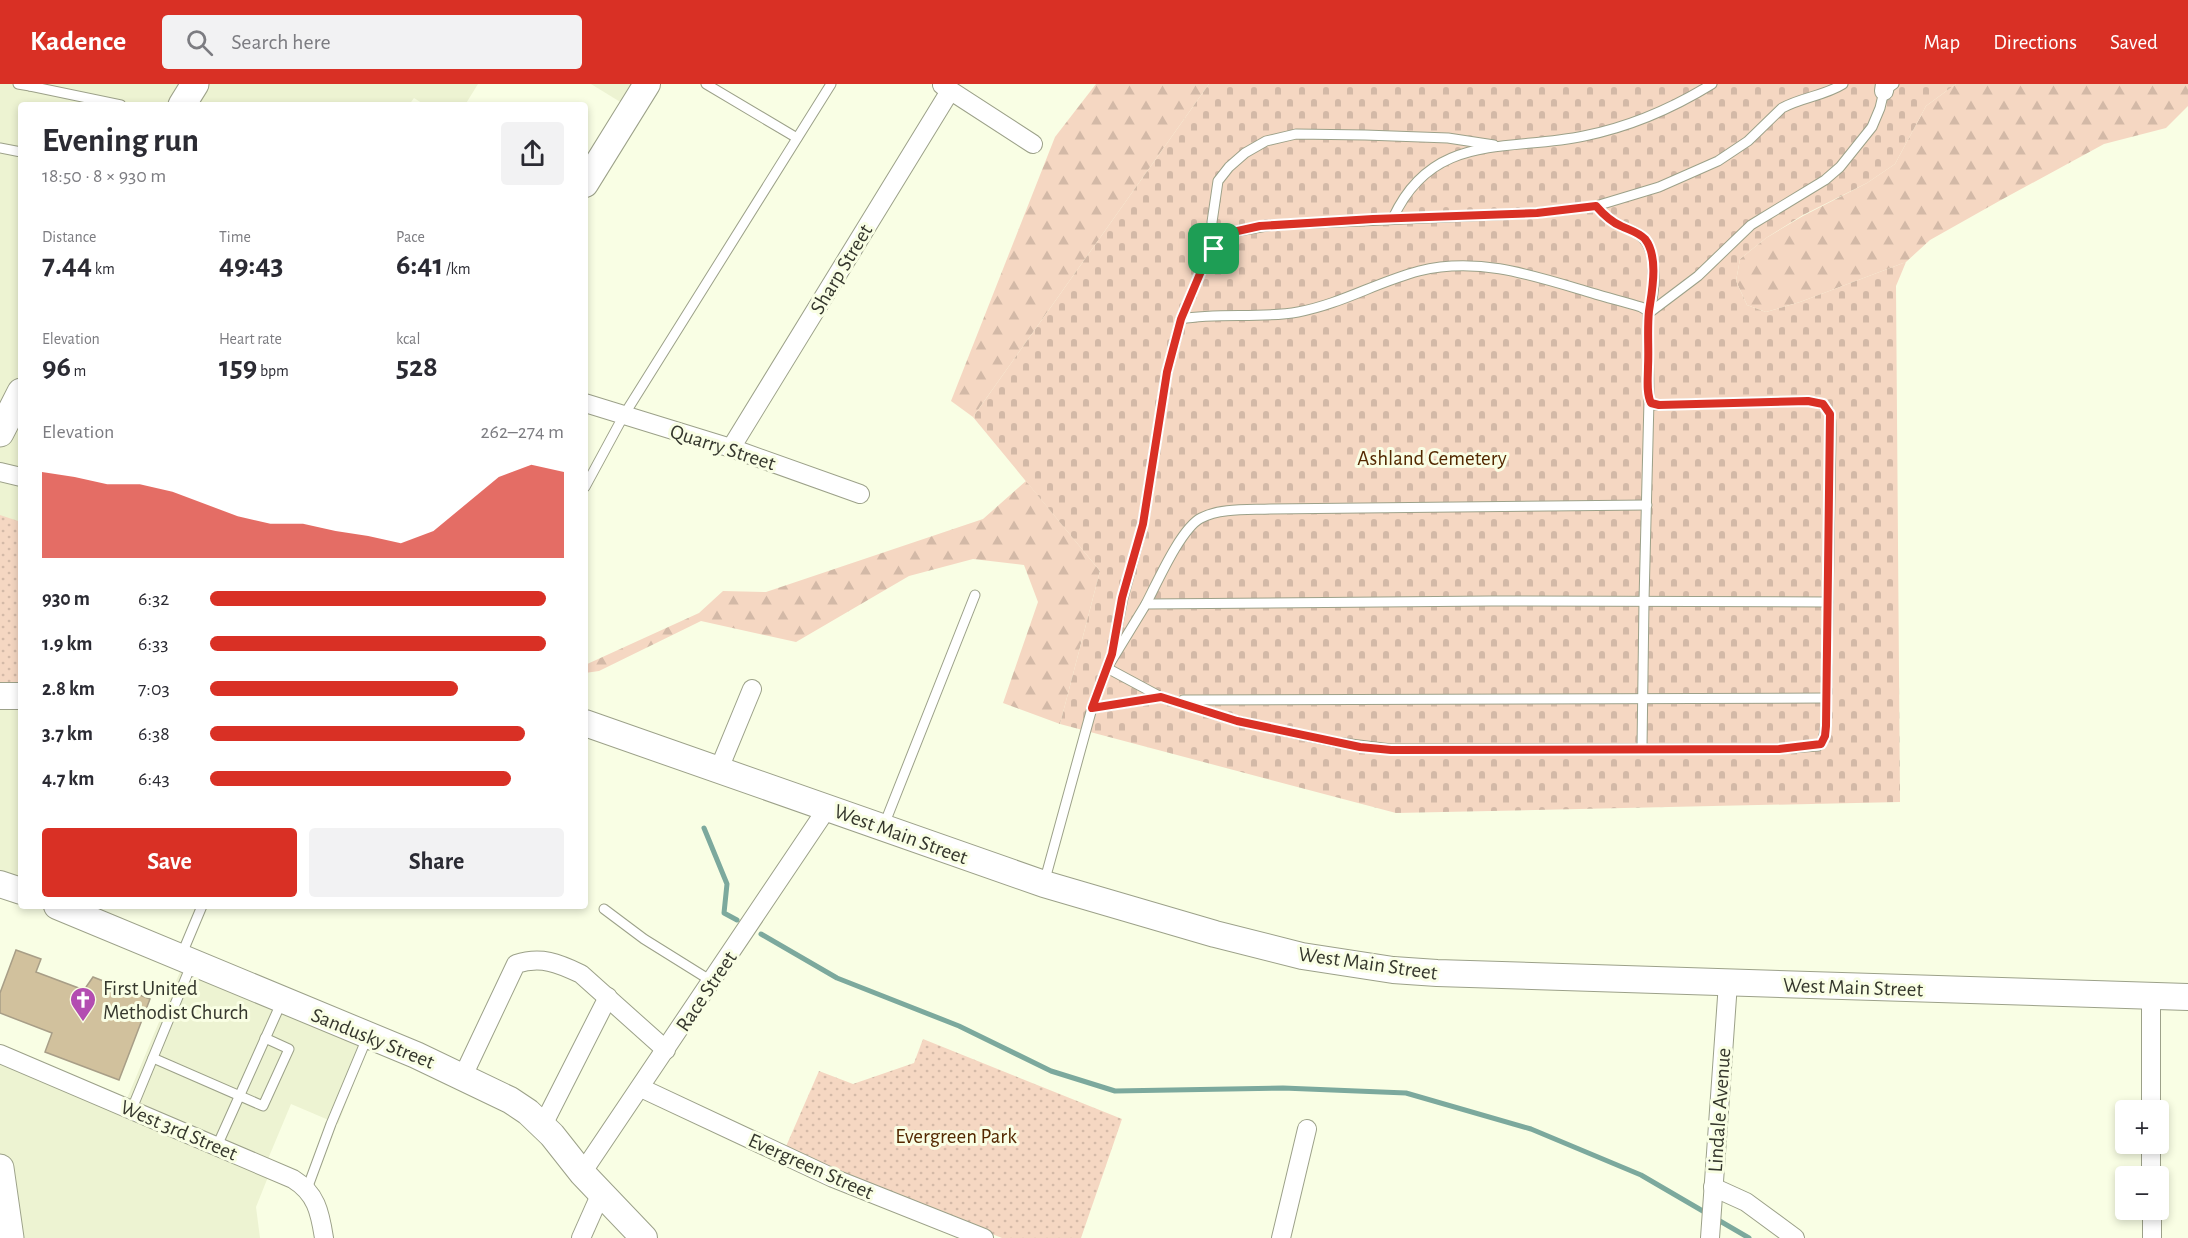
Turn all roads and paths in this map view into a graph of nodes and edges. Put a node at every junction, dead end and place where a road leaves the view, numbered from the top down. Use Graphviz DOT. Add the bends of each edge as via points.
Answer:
graph roads {
  1 [pos="18,84"];
  2 [pos="195,84"];
  3 [pos="647,84"];
  4 [pos="706,84"];
  5 [pos="831,84"];
  6 [pos="1712,84"];
  7 [pos="1843,84"];
  8 [pos="30,85"];
  9 [pos="1888,86"];
  10 [pos="945,87"];
  11 [pos="107,102"];
  12 [pos="184,102"];
  13 [pos="797,138"];
  14 [pos="1033,144"];
  15 [pos="1494,146"];
  16 [pos="0,148"];
  17 [pos="18,151"];
  18 [pos="588,179"];
  19 [pos="1596,206"];
  20 [pos="1393,218"];
  21 [pos="1214,249"];
  22 [pos="1649,313"];
  23 [pos="1181,319"];
  24 [pos="18,398"];
  25 [pos="1649,400"];
  26 [pos="588,404"];
  27 [pos="624,415"];
  28 [pos="0,433"];
  29 [pos="732,448"];
  30 [pos="0,472"];
  31 [pos="18,476"];
  32 [pos="588,481"];
  33 [pos="860,494"];
  34 [pos="1647,505"];
  35 [pos="975,595"];
  36 [pos="1644,601"];
  37 [pos="1828,602"];
  38 [pos="1146,604"];
  39 [pos="1107,668"];
  40 [pos="752,689"];
  41 [pos="0,696"];
  42 [pos="18,696"];
  43 [pos="1161,697"];
  44 [pos="1826,698"];
  45 [pos="1643,699"];
  46 [pos="1172,700"];
  47 [pos="1092,708"];
  48 [pos="588,724"];
  49 [pos="1642,748"];
  50 [pos="719,769"];
  51 [pos="828,807"];
  52 [pos="883,827"];
  53 [pos="0,884"];
  54 [pos="1044,884"];
  55 [pos="18,890"];
  56 [pos="201,909"];
  57 [pos="604,909"];
  58 [pos="85,912"];
  59 [pos="186,961"];
  60 [pos="713,982"];
  61 [pos="1728,983"];
  62 [pos="2151,996"];
  63 [pos="609,997"];
  64 [pos="2188,997"];
  65 [pos="282,1001"];
  66 [pos="368,1035"];
  67 [pos="266,1038"];
  68 [pos="666,1050"];
  69 [pos="0,1054"];
  70 [pos="153,1058"];
  71 [pos="463,1076"];
  72 [pos="641,1088"];
  73 [pos="239,1095"];
  74 [pos="2151,1100"];
  75 [pos="131,1111"];
  76 [pos="543,1125"];
  77 [pos="1307,1129"];
  78 [pos="216,1146"];
  79 [pos="0,1168"];
  80 [pos="582,1173"];
  81 [pos="307,1189"];
  82 [pos="1713,1192"];
  83 [pos="601,1193"];
  84 [pos="2152,1220"];
  85 [pos="10,1238"];
  86 [pos="324,1238"];
  87 [pos="581,1238"];
  88 [pos="644,1238"];
  89 [pos="984,1238"];
  90 [pos="1281,1238"];
  91 [pos="1710,1238"];
  92 [pos="1795,1238"];
  93 [pos="2152,1238"];
  1 -- 8 [label="lane"];
  2 -- 12 [label="main road"];
  3 -- 18 [label="street"];
  4 -- 13 [label="lane"];
  5 -- 13 [label="lane"];
  6 -- 15 [label="lane" via="1683,102 1593,134"];
  7 -- 19 [label="lane" via="1782,108 1740,147 1701,170 1659,188"];
  8 -- 11 [label="lane"];
  9 -- 22 [label="lane" via="1872,127 1840,167 1818,185 1751,225 1698,276"];
  10 -- 14 [label="street"];
  10 -- 29 [label="street, Sharp Street"];
  13 -- 27 [label="lane"];
  15 -- 20 [label="lane" via="1433,168 1407,192"];
  15 -- 21 [label="lane" via="1448,138 1365,135 1296,134 1266,141 1245,153 1218,181 1212,222"];
  16 -- 17 [label="lane"];
  19 -- 20 [label="lane" via="1537,213"];
  19 -- 22 [label="lane" via="1618,225 1637,232 1649,246"];
  20 -- 21 [label="lane" via="1260,226 1233,232"];
  21 -- 23 [label="lane"];
  22 -- 23 [label="lane" via="1641,307 1541,277 1464,265 1431,268 1399,277 1340,301 1298,312"];
  22 -- 25 [label="lane"];
  23 -- 39 [label="lane" via="1167,372 1143,524"];
  24 -- 28 [label="main road"];
  25 -- 34 [label="lane"];
  25 -- 37 [label="lane" via="1654,405 1808,401 1827,408 1831,436"];
  26 -- 27 [label="street, Quarry Street"];
  27 -- 29 [label="street, Quarry Street"];
  27 -- 32 [label="lane"];
  29 -- 33 [label="street, Quarry Street"];
  30 -- 31 [label="street"];
  34 -- 36 [label="lane"];
  34 -- 38 [label="lane" via="1270,509 1211,514 1199,518 1185,533"];
  35 -- 52 [label="lane"];
  36 -- 37 [label="lane"];
  36 -- 38 [label="lane"];
  36 -- 45 [label="lane"];
  37 -- 44 [label="lane"];
  38 -- 39 [label="lane"];
  39 -- 43 [label="lane"];
  39 -- 47 [label="lane"];
  40 -- 50 [label="street"];
  41 -- 42 [label="street"];
  43 -- 46 [label="lane"];
  43 -- 47 [label="lane"];
  44 -- 45 [label="lane"];
  44 -- 49 [label="lane" via="1825,736 1818,746"];
  45 -- 46 [label="lane"];
  45 -- 49 [label="lane"];
  46 -- 49 [label="lane" via="1237,721 1373,748"];
  47 -- 54 [label="lane"];
  48 -- 50 [label="street, West Main Street"];
  50 -- 51 [label="street, West Main Street"];
  51 -- 52 [label="street, West Main Street"];
  51 -- 60 [label="street, Race Street"];
  52 -- 54 [label="street, West Main Street"];
  53 -- 55 [label="street"];
  54 -- 61 [label="street, West Main Street" via="1215,934 1346,964 1437,973"];
  56 -- 59 [label="lane"];
  57 -- 60 [label="lane"];
  58 -- 59 [label="street, Sandusky Street"];
  59 -- 65 [label="street, Sandusky Street"];
  59 -- 70 [label="lane"];
  60 -- 68 [label="street, Race Street"];
  61 -- 62 [label="street, West Main Street"];
  61 -- 82 [label="street, Lindale Avenue"];
  62 -- 64 [label="street, West Main Street"];
  62 -- 74 [label="street"];
  63 -- 68 [label="street"];
  63 -- 71 [label="street" via="581,974 565,967 538,959 516,964"];
  63 -- 76 [label="street"];
  65 -- 66 [label="street, Sandusky Street"];
  65 -- 67 [label="lane"];
  66 -- 71 [label="street, Sandusky Street"];
  66 -- 81 [label="lane"];
  67 -- 73 [label="lane"];
  67 -- 73 [label="lane" via="289,1049 268,1096 263,1106"];
  68 -- 72 [label="street, Race Street"];
  69 -- 75 [label="street, West 3rd Street"];
  70 -- 73 [label="lane"];
  70 -- 75 [label="lane"];
  71 -- 76 [label="street, Sandusky Street" via="510,1100"];
  72 -- 80 [label="street, Race Street"];
  72 -- 89 [label="street, Evergreen Street" via="833,1178"];
  73 -- 78 [label="lane"];
  75 -- 78 [label="street, West 3rd Street"];
  76 -- 80 [label="street, Sandusky Street"];
  77 -- 90 [label="street"];
  78 -- 81 [label="street, West 3rd Street" via="293,1179"];
  79 -- 85 [label="main road"];
  80 -- 83 [label="street, Sandusky Street"];
  81 -- 86 [label="street" via="316,1201"];
  82 -- 91 [label="street, Lindale Avenue"];
  82 -- 92 [label="street" via="1746,1202"];
  83 -- 87 [label="street"];
  83 -- 88 [label="street, Sandusky Street"];
  84 -- 93 [label="street"];
}
